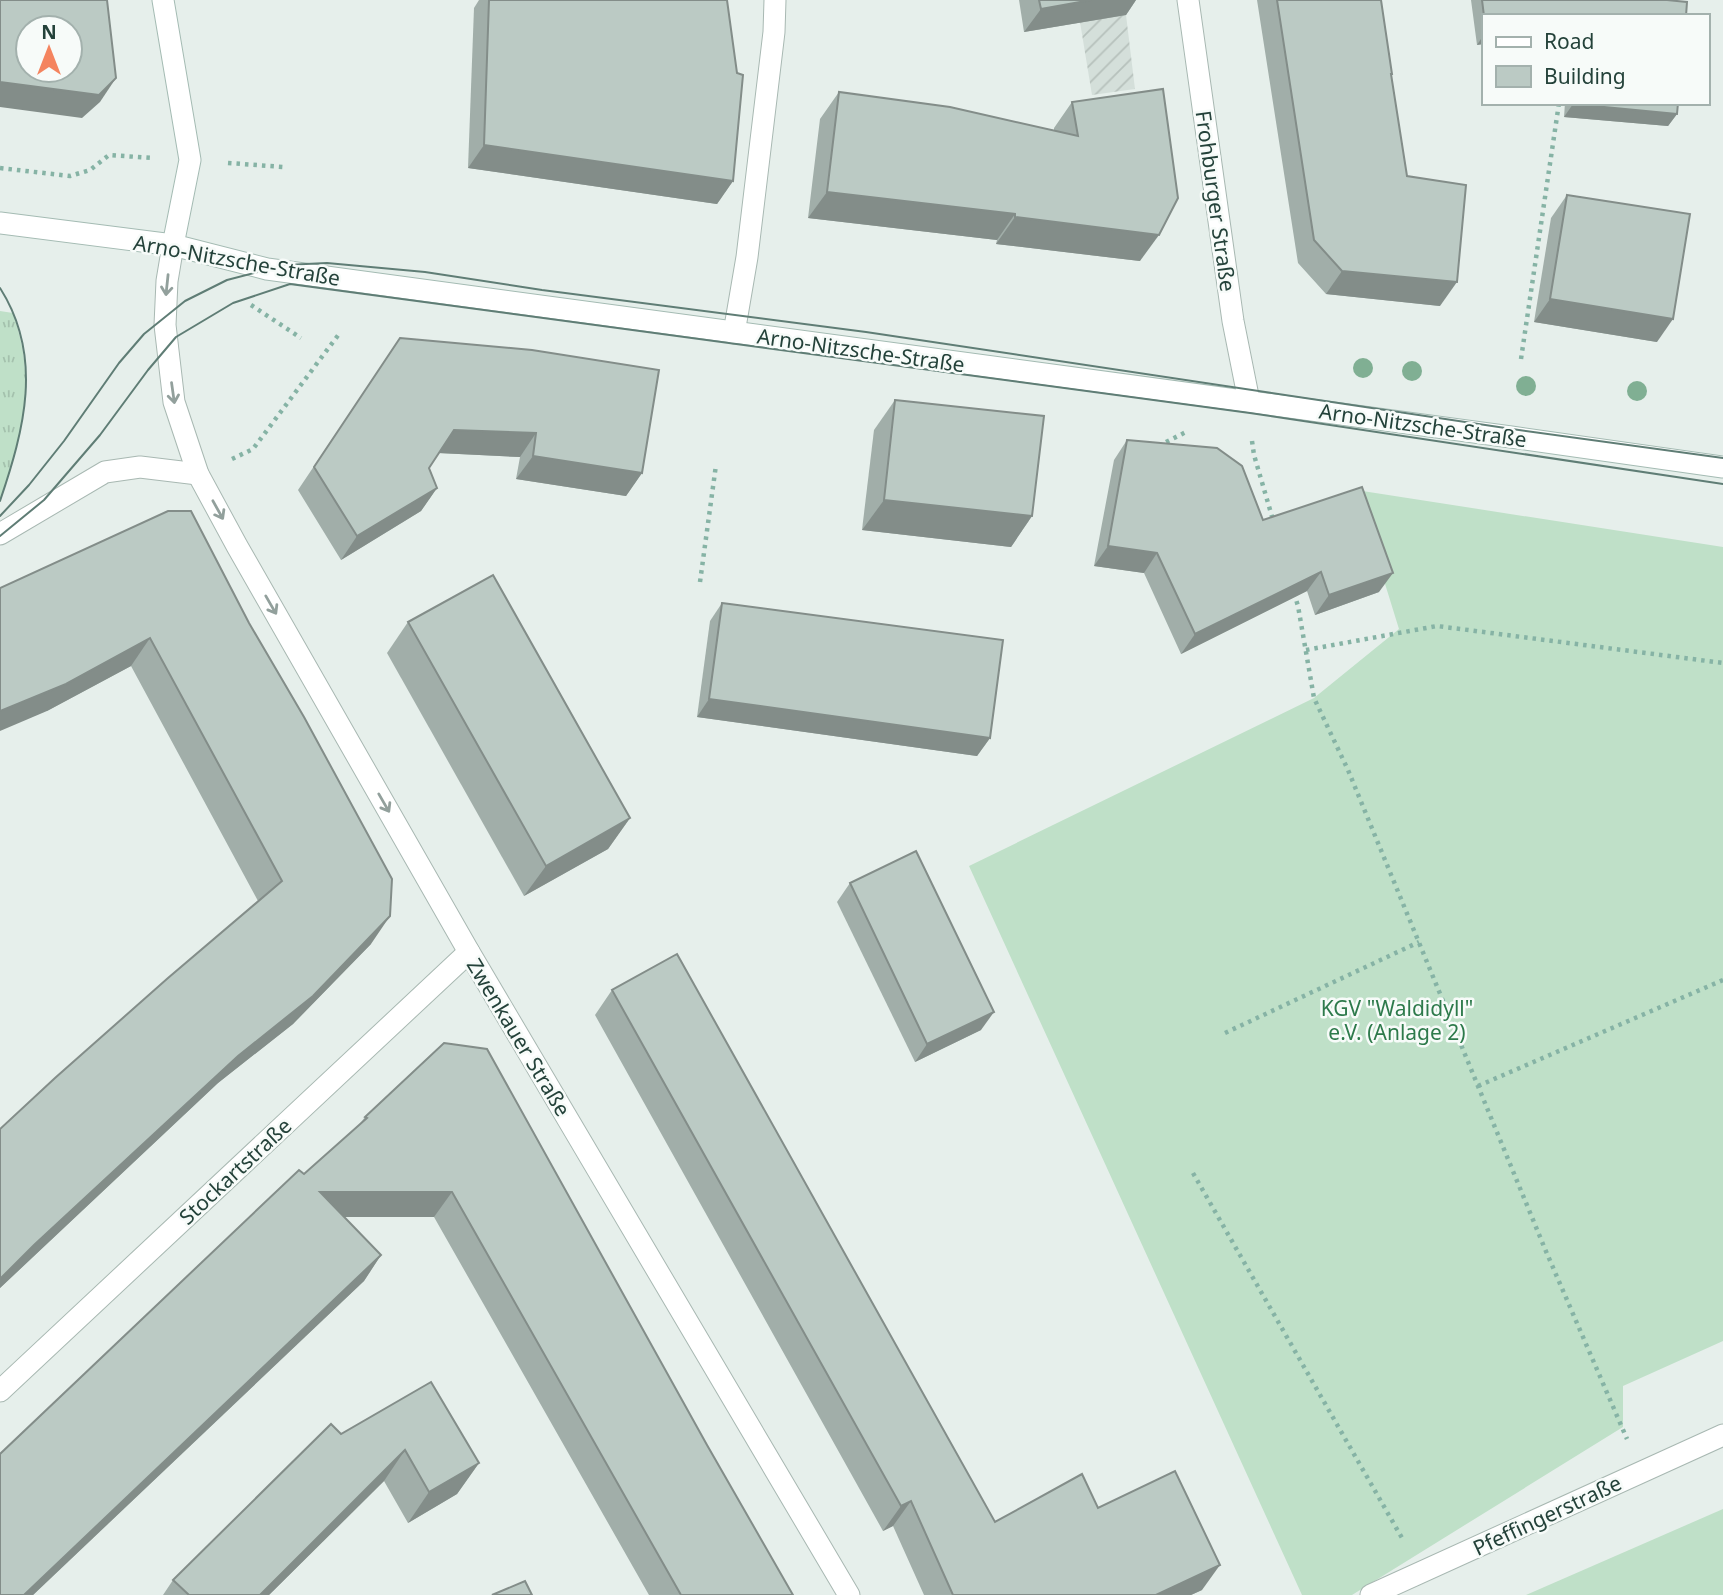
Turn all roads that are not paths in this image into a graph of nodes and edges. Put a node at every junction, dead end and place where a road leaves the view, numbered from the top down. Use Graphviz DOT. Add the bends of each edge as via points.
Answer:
graph roads {
  1 [pos="163,0"];
  2 [pos="775,0"];
  3 [pos="1188,0"];
  4 [pos="0,223"];
  5 [pos="173,245"];
  6 [pos="734,333"];
  7 [pos="1249,401"];
  8 [pos="1723,467"];
  9 [pos="198,474"];
  10 [pos="0,534"];
  11 [pos="469,952"];
  12 [pos="0,1391"];
  13 [pos="1723,1435"];
  14 [pos="849,1595"];
  15 [pos="1371,1595"];
  1 -- 5 [label="street, Zwenkauer Straße" via="190,160"];
  2 -- 6 [label="street"];
  3 -- 7 [label="street, Frohburger Straße" via="1233,321"];
  4 -- 5 [label="street, Arno-Nitzsche-Straße"];
  5 -- 6 [label="street, Arno-Nitzsche-Straße" via="267,270"];
  5 -- 9 [label="street, Zwenkauer Straße, one-way" via="165,326 174,402"];
  6 -- 7 [label="street, Arno-Nitzsche-Straße"];
  7 -- 8 [label="street, Arno-Nitzsche-Straße"];
  9 -- 10 [label="street" via="140,467 105,472"];
  9 -- 11 [label="street, Zwenkauer Straße, one-way"];
  11 -- 12 [label="street, Stockartstraße"];
  11 -- 14 [label="street, Zwenkauer Straße"];
  13 -- 15 [label="street, Pfeffingerstraße"];
}
